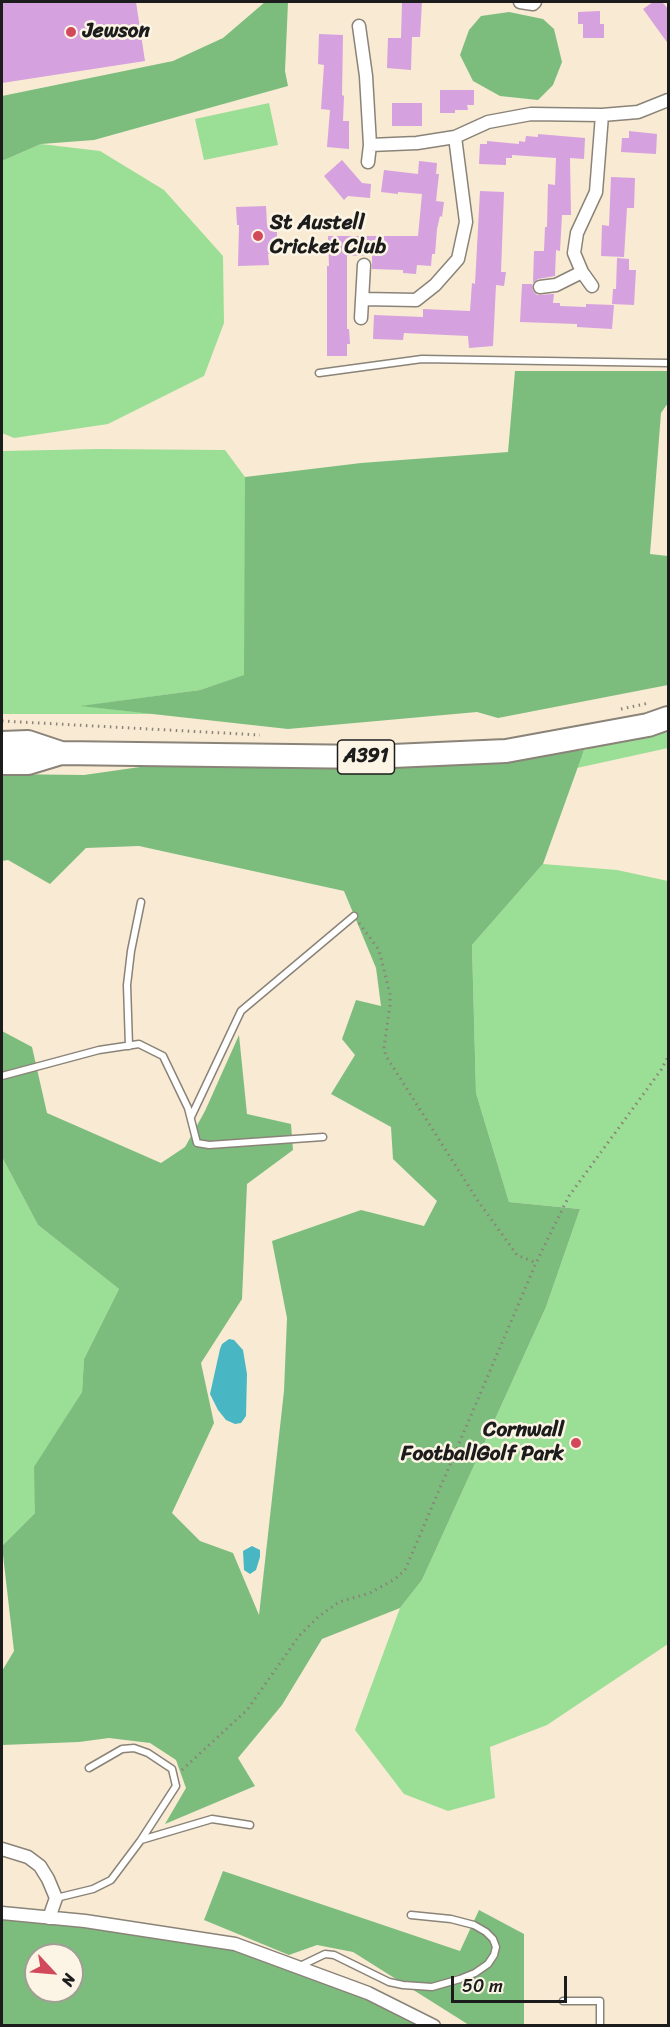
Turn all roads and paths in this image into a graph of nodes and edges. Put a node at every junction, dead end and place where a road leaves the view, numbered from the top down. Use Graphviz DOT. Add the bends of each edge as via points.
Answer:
graph roads {
  1 [pos="520,2"];
  2 [pos="535,2"];
  3 [pos="359,26"];
  4 [pos="669,100"];
  5 [pos="602,115"];
  6 [pos="455,137"];
  7 [pos="370,145"];
  8 [pos="368,162"];
  9 [pos="363,265"];
  10 [pos="582,272"];
  11 [pos="592,286"];
  12 [pos="540,287"];
  13 [pos="363,298"];
  14 [pos="361,318"];
  15 [pos="669,363"];
  16 [pos="320,373"];
  17 [pos="664,710"];
  18 [pos="613,711"];
  19 [pos="2,721"];
  20 [pos="267,736"];
  21 [pos="2,743"];
  22 [pos="61,753"];
  23 [pos="2,763"];
  24 [pos="141,902"];
  25 [pos="354,916"];
  26 [pos="129,1046"];
  27 [pos="669,1057"];
  28 [pos="2,1076"];
  29 [pos="190,1117"];
  30 [pos="323,1137"];
  31 [pos="536,1263"];
  32 [pos="89,1768"];
  33 [pos="174,1777"];
  34 [pos="250,1825"];
  35 [pos="141,1840"];
  36 [pos="2,1849"];
  37 [pos="56,1898"];
  38 [pos="2,1913"];
  39 [pos="411,1915"];
  40 [pos="49,1918"];
  41 [pos="298,1967"];
  42 [pos="563,2001"];
  43 [pos="434,2025"];
  44 [pos="600,2025"];
  1 -- 2 [label="street"];
  3 -- 7 [label="street"];
  4 -- 5 [label="street" via="638,112"];
  5 -- 6 [label="street" via="531,114 488,122"];
  5 -- 10 [label="street" via="596,192 577,233 574,253"];
  6 -- 7 [label="street"];
  6 -- 13 [label="street" via="466,222 458,259 416,300"];
  7 -- 8 [label="street"];
  9 -- 13 [label="street"];
  10 -- 11 [label="street"];
  10 -- 12 [label="street" via="556,285"];
  13 -- 14 [label="street"];
  15 -- 16 [label="lane" via="422,359"];
  17 -- 18 [label="path"];
  17 -- 22 [label="highway, A391" via="648,725 506,751 370,757"];
  19 -- 20 [label="path"];
  21 -- 22 [label="highway, A391" via="28,742"];
  22 -- 23 [label="highway, A391" via="28,762"];
  24 -- 26 [label="lane" via="127,985"];
  25 -- 29 [label="lane" via="241,1011"];
  25 -- 31 [label="path" via="379,950 385,972 390,1005 386,1056 517,1255"];
  26 -- 28 [label="lane" via="99,1050"];
  26 -- 29 [label="lane" via="140,1044 163,1056"];
  27 -- 31 [label="path" via="569,1196"];
  29 -- 30 [label="lane" via="197,1143 209,1145"];
  31 -- 33 [label="path" via="405,1570 395,1580 339,1602 318,1617 299,1636 247,1710"];
  32 -- 33 [label="lane" via="122,1749 134,1748 171,1769"];
  33 -- 35 [label="lane" via="177,1785"];
  34 -- 35 [label="lane" via="212,1819"];
  35 -- 37 [label="lane" via="111,1880"];
  36 -- 37 [label="street" via="28,1857 40,1866"];
  37 -- 40 [label="street"];
  38 -- 40 [label="street"];
  39 -- 41 [label="lane" via="474,1925 492,1939 494,1955 475,1973 432,1986 389,1982 334,1955 326,1954"];
  40 -- 41 [label="street" via="235,1944"];
  41 -- 43 [label="street" via="368,1993"];
  42 -- 44 [label="lane" via="600,2001"];
}
